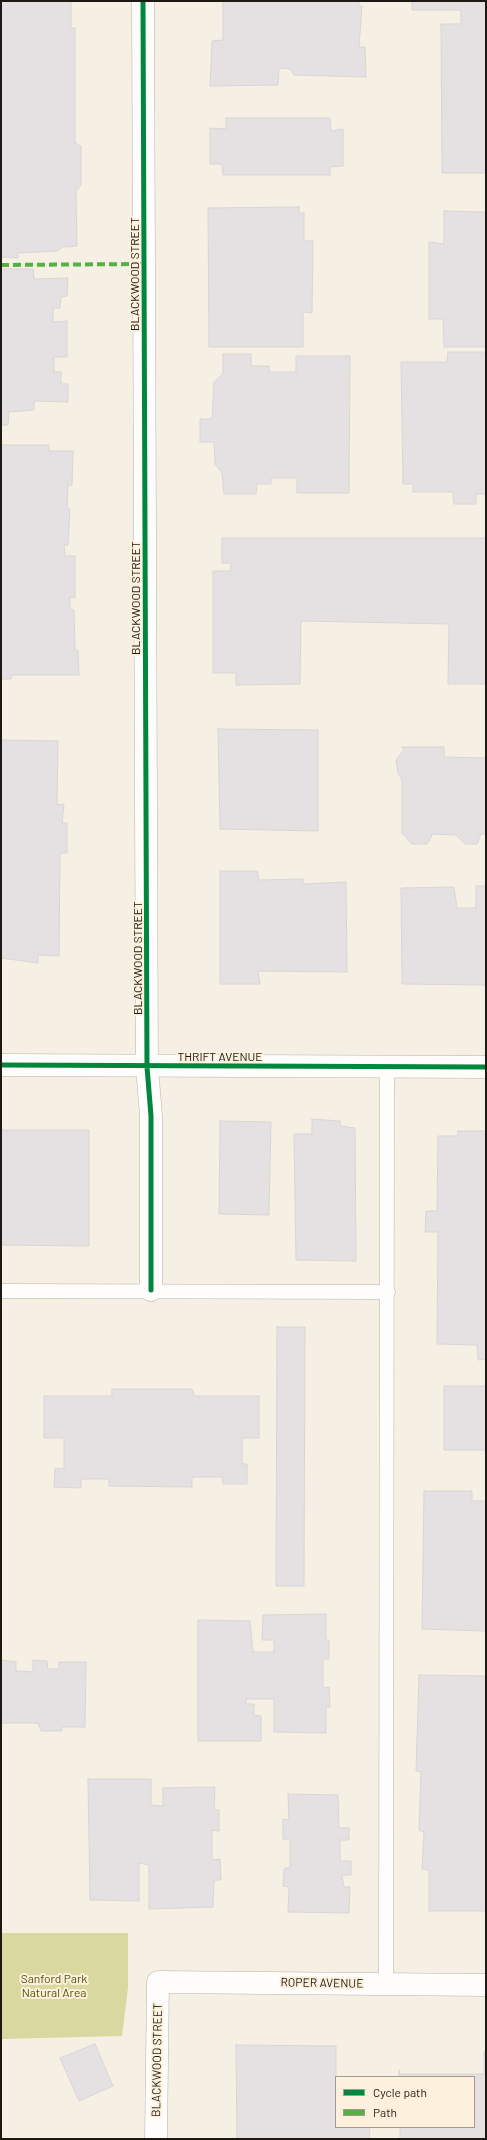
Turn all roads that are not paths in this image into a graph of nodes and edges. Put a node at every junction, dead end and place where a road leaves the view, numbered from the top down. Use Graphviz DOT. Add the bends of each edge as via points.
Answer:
graph roads {
  1 [pos="143,1"];
  2 [pos="1,1065"];
  3 [pos="147,1067"];
  4 [pos="486,1067"];
  5 [pos="387,1068"];
  6 [pos="151,1290"];
  7 [pos="1,1291"];
  8 [pos="388,1292"];
  9 [pos="158,1982"];
  10 [pos="386,1984"];
  11 [pos="486,1985"];
  12 [pos="156,2139"];
  1 -- 3 [label="street, BLACKWOOD STREET"];
  2 -- 3 [label="street, THRIFT AVENUE"];
  3 -- 5 [label="street, THRIFT AVENUE"];
  3 -- 6 [label="street, BLACKWOOD STREET" via="151,1116"];
  4 -- 5 [label="street, THRIFT AVENUE"];
  5 -- 8 [label="lane"];
  6 -- 7 [label="lane"];
  6 -- 8 [label="lane"];
  8 -- 10 [label="lane"];
  9 -- 10 [label="street, ROPER AVENUE"];
  9 -- 12 [label="street, BLACKWOOD STREET"];
  10 -- 11 [label="street, ROPER AVENUE"];
}
